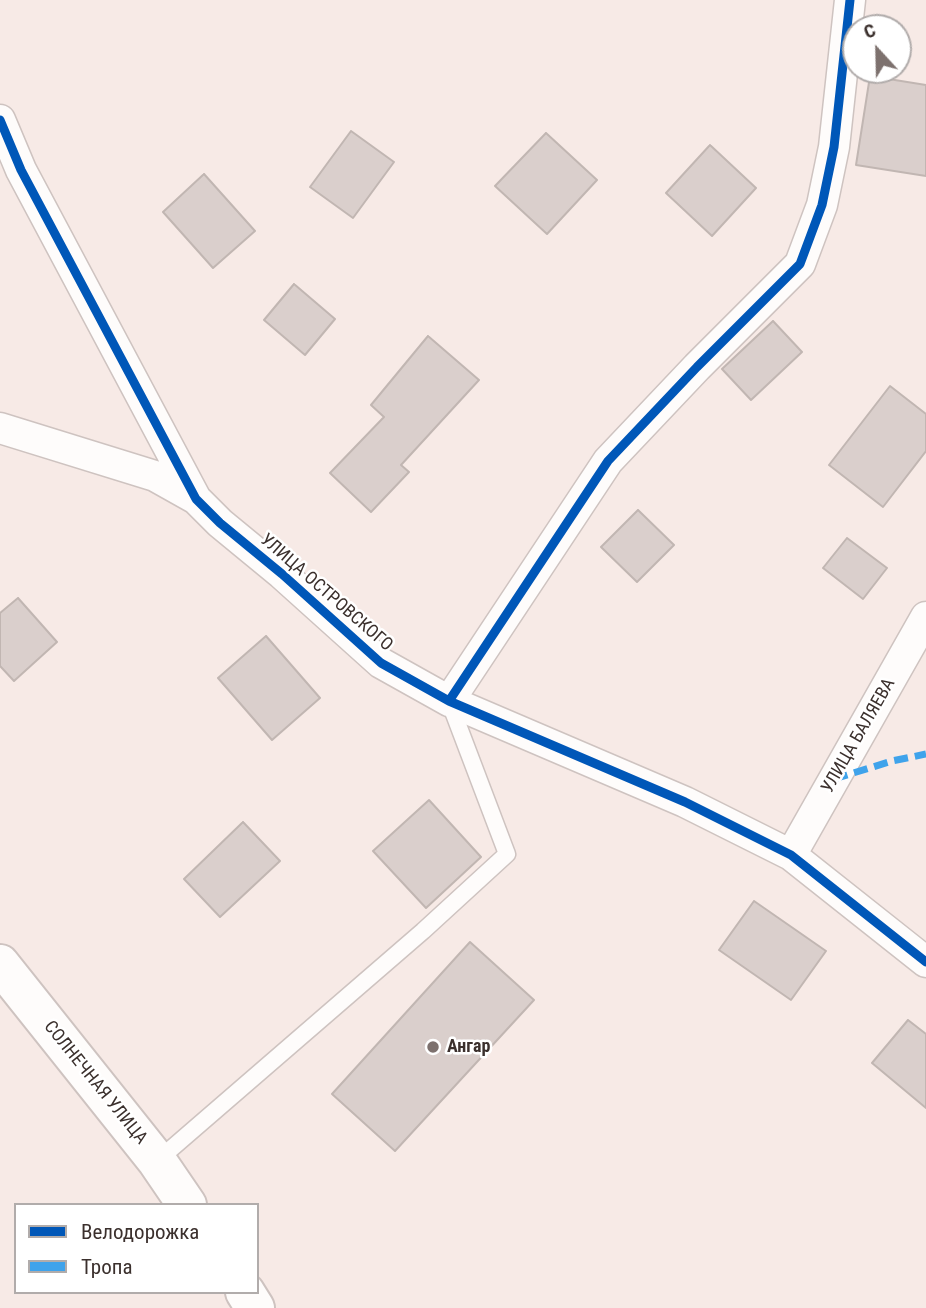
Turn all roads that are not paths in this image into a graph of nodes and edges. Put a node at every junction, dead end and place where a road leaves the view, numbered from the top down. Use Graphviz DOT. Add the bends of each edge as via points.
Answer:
graph roads {
  1 [pos="850,0"];
  2 [pos="0,120"];
  3 [pos="0,428"];
  4 [pos="196,499"];
  5 [pos="926,617"];
  6 [pos="449,701"];
  7 [pos="791,855"];
  8 [pos="926,962"];
  9 [pos="0,964"];
  10 [pos="157,1161"];
  11 [pos="186,1203"];
  1 -- 6 [label="street" via="834,147 822,205 800,264 608,461"];
  2 -- 4 [label="street, УЛИЦА ОСТРОВСКОГО" via="21,170"];
  3 -- 4 [label="street, УЛИЦА ОСТРОВСКОГО" via="155,476"];
  4 -- 6 [label="street, УЛИЦА ОСТРОВСКОГО" via="381,663"];
  5 -- 7 [label="street, УЛИЦА БАЛЯЕВА"];
  6 -- 7 [label="street, УЛИЦА ОСТРОВСКОГО" via="685,802"];
  6 -- 10 [label="lane" via="507,854"];
  7 -- 8 [label="street, УЛИЦА ОСТРОВСКОГО"];
  9 -- 10 [label="main road, СОЛНЕЧНАЯ УЛИЦА"];
  10 -- 11 [label="main road, СОЛНЕЧНАЯ УЛИЦА"];
}
